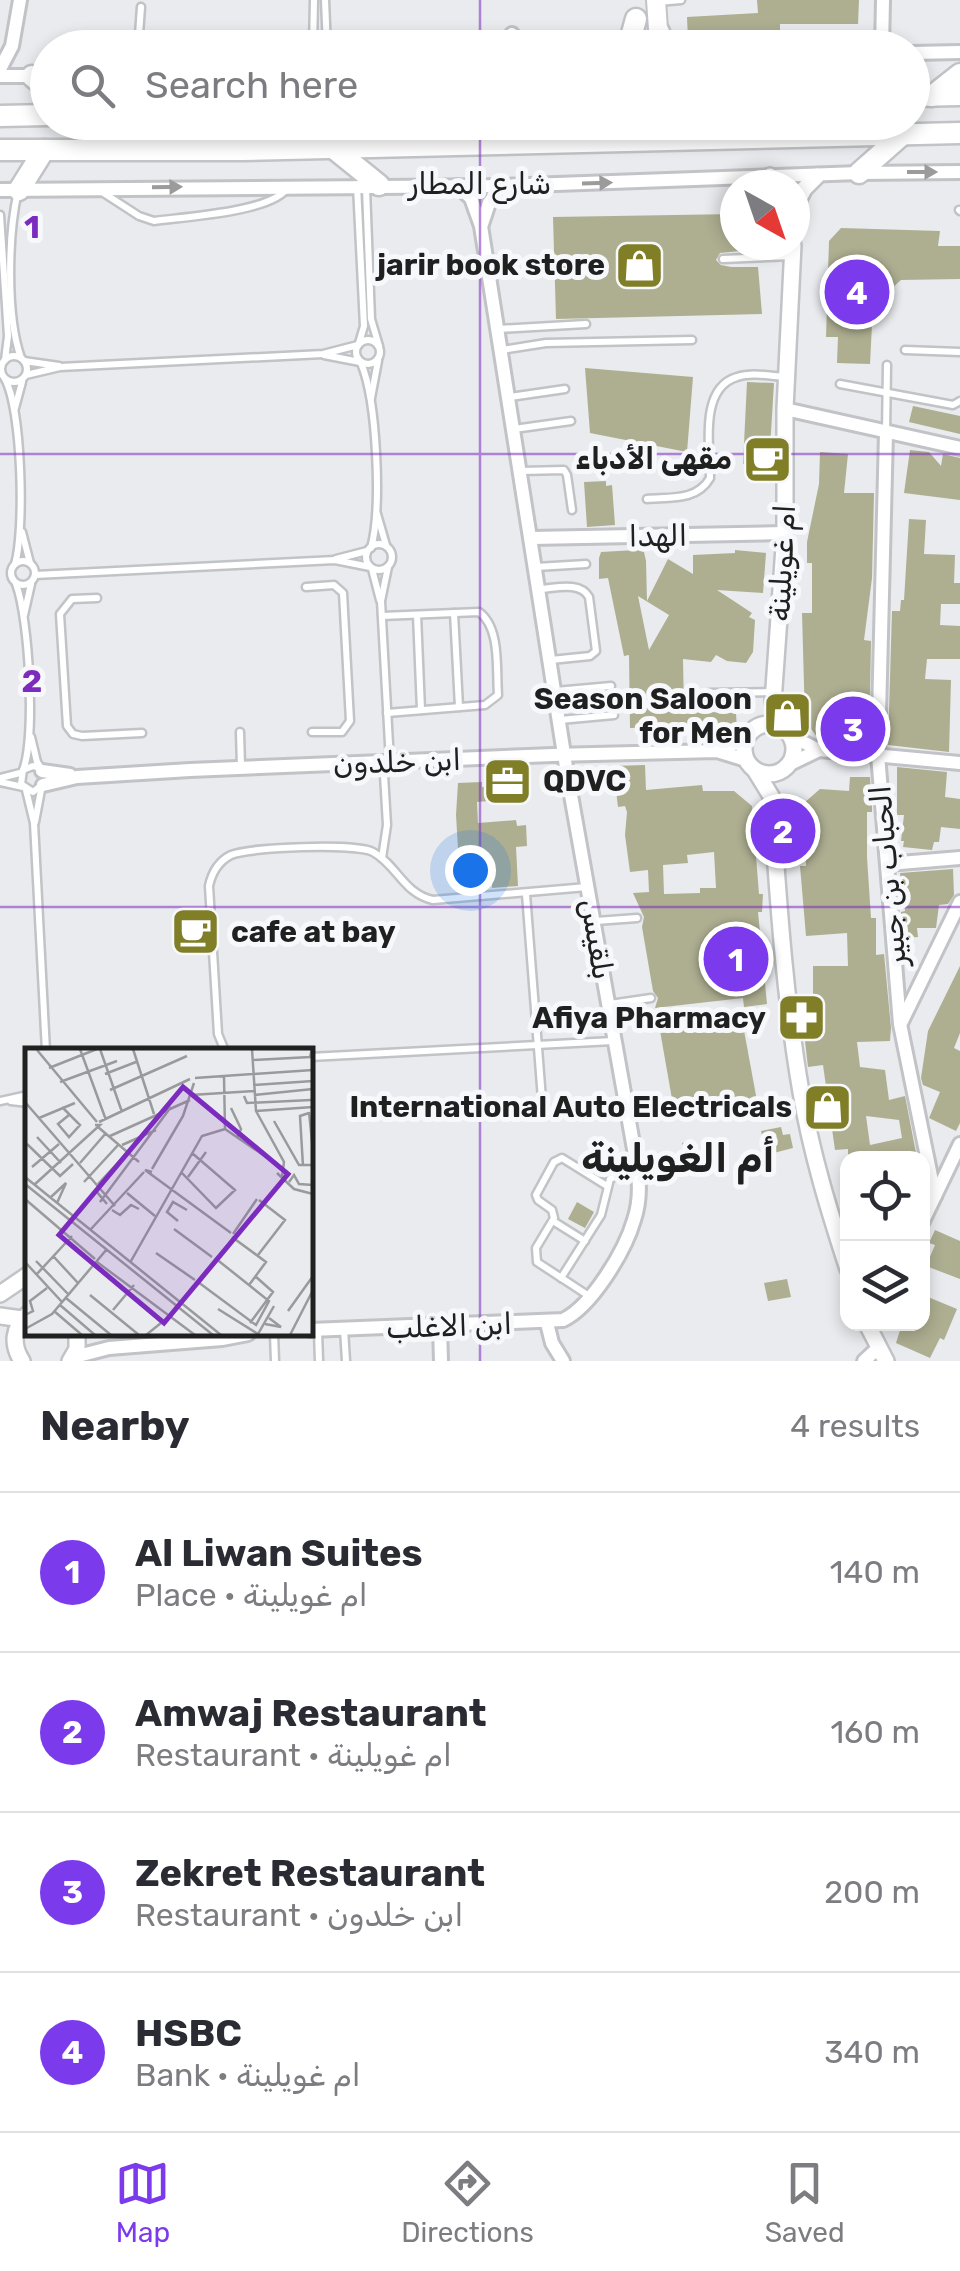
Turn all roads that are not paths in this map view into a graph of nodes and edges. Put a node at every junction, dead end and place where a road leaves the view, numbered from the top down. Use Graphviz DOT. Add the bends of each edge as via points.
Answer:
graph roads {
  1 [pos="20,0"];
  2 [pos="314,0"];
  3 [pos="325,0"];
  4 [pos="681,0"];
  5 [pos="882,0"];
  6 [pos="656,1"];
  7 [pos="141,7"];
  8 [pos="140,30"];
  9 [pos="314,30"];
  10 [pos="326,30"];
  11 [pos="659,30"];
  12 [pos="882,30"];
  13 [pos="12,46"];
  14 [pos="960,52"];
  15 [pos="930,53"];
  16 [pos="30,66"];
  17 [pos="0,72"];
  18 [pos="960,74"];
  19 [pos="30,78"];
  20 [pos="930,91"];
  21 [pos="960,95"];
  22 [pos="930,96"];
  23 [pos="30,115"];
  24 [pos="0,116"];
  25 [pos="960,134"];
  26 [pos="930,135"];
  27 [pos="458,140"];
  28 [pos="897,140"];
  29 [pos="337,147"];
  30 [pos="0,150"];
  31 [pos="44,150"];
  32 [pos="859,172"];
  33 [pos="960,172"];
  34 [pos="817,176"];
  35 [pos="810,177"];
  36 [pos="720,181"];
  37 [pos="810,183"];
  38 [pos="367,185"];
  39 [pos="289,186"];
  40 [pos="457,186"];
  41 [pos="502,186"];
  42 [pos="97,188"];
  43 [pos="9,190"];
  44 [pos="0,215"];
  45 [pos="482,226"];
  46 [pos="792,260"];
  47 [pos="586,324"];
  48 [pos="498,329"];
  49 [pos="692,340"];
  50 [pos="359,344"];
  51 [pos="379,346"];
  52 [pos="501,350"];
  53 [pos="905,350"];
  54 [pos="960,352"];
  55 [pos="323,354"];
  56 [pos="22,360"];
  57 [pos="378,360"];
  58 [pos="3,361"];
  59 [pos="361,362"];
  60 [pos="887,364"];
  61 [pos="60,367"];
  62 [pos="3,377"];
  63 [pos="24,377"];
  64 [pos="786,377"];
  65 [pos="840,384"];
  66 [pos="565,388"];
  67 [pos="886,392"];
  68 [pos="509,397"];
  69 [pos="371,399"];
  70 [pos="960,402"];
  71 [pos="15,409"];
  72 [pos="785,410"];
  73 [pos="571,421"];
  74 [pos="514,429"];
  75 [pos="886,433"];
  76 [pos="960,448"];
  77 [pos="520,471"];
  78 [pos="646,499"];
  79 [pos="572,510"];
  80 [pos="376,513"];
  81 [pos="21,530"];
  82 [pos="785,534"];
  83 [pos="531,538"];
  84 [pos="386,546"];
  85 [pos="369,549"];
  86 [pos="334,560"];
  87 [pos="30,563"];
  88 [pos="586,564"];
  89 [pos="14,566"];
  90 [pos="388,566"];
  91 [pos="536,566"];
  92 [pos="371,567"];
  93 [pos="1,570"];
  94 [pos="0,578"];
  95 [pos="33,579"];
  96 [pos="15,583"];
  97 [pos="306,587"];
  98 [pos="540,589"];
  99 [pos="96,598"];
  100 [pos="381,601"];
  101 [pos="454,613"];
  102 [pos="418,614"];
  103 [pos="24,616"];
  104 [pos="382,616"];
  105 [pos="550,660"];
  106 [pos="611,686"];
  107 [pos="556,691"];
  108 [pos="709,693"];
  109 [pos="774,697"];
  110 [pos="458,707"];
  111 [pos="421,710"];
  112 [pos="387,713"];
  113 [pos="614,715"];
  114 [pos="560,720"];
  115 [pos="240,732"];
  116 [pos="312,732"];
  117 [pos="142,733"];
  118 [pos="751,733"];
  119 [pos="790,733"];
  120 [pos="30,736"];
  121 [pos="819,750"];
  122 [pos="717,752"];
  123 [pos="566,755"];
  124 [pos="878,755"];
  125 [pos="960,763"];
  126 [pos="751,765"];
  127 [pos="241,767"];
  128 [pos="786,767"];
  129 [pos="387,770"];
  130 [pos="22,771"];
  131 [pos="41,778"];
  132 [pos="0,780"];
  133 [pos="24,789"];
  134 [pos="770,796"];
  135 [pos="34,823"];
  136 [pos="382,858"];
  137 [pos="960,858"];
  138 [pos="888,864"];
  139 [pos="589,887"];
  140 [pos="526,894"];
  141 [pos="960,902"];
  142 [pos="636,918"];
  143 [pos="594,921"];
  144 [pos="955,927"];
  145 [pos="652,998"];
  146 [pos="608,1005"];
  147 [pos="900,1024"];
  148 [pos="614,1041"];
  149 [pos="539,1046"];
  150 [pos="46,1048"];
  151 [pos="224,1048"];
  152 [pos="312,1057"];
  153 [pos="25,1096"];
  154 [pos="10,1100"];
  155 [pos="0,1101"];
  156 [pos="25,1102"];
  157 [pos="543,1112"];
  158 [pos="960,1144"];
  159 [pos="637,1166"];
  160 [pos="607,1186"];
  161 [pos="935,1196"];
  162 [pos="930,1206"];
  163 [pos="553,1221"];
  164 [pos="585,1241"];
  165 [pos="840,1244"];
  166 [pos="25,1278"];
  167 [pos="561,1278"];
  168 [pos="0,1294"];
  169 [pos="591,1298"];
  170 [pos="0,1316"];
  171 [pos="25,1317"];
  172 [pos="546,1323"];
  173 [pos="440,1326"];
  174 [pos="344,1329"];
  175 [pos="314,1330"];
  176 [pos="870,1331"];
  177 [pos="238,1336"];
  178 [pos="274,1336"];
  179 [pos="0,1342"];
  180 [pos="882,1354"];
  181 [pos="18,1356"];
  182 [pos="72,1359"];
  183 [pos="276,1361"];
  184 [pos="319,1361"];
  185 [pos="346,1361"];
  186 [pos="442,1361"];
  187 [pos="563,1361"];
  188 [pos="864,1361"];
  1 -- 13 [label="street"];
  2 -- 9 [label="lane"];
  3 -- 10 [label="lane"];
  4 -- 6 [label="lane"];
  5 -- 12 [label="street"];
  6 -- 11 [label="main road"];
  7 -- 8 [label="lane"];
  13 -- 16 [label="street"];
  13 -- 17 [label="street"];
  14 -- 15 [label="street"];
  17 -- 19 [label="street"];
  18 -- 20 [label="main road"];
  21 -- 22 [label="main road"];
  23 -- 24 [label="main road"];
  25 -- 26 [label="main road, شارع المطار"];
  27 -- 29 [label="main road, شارع المطار"];
  28 -- 32 [label="main road"];
  29 -- 31 [label="main road, شارع المطار"];
  29 -- 38 [label="main road"];
  30 -- 31 [label="main road, شارع المطار"];
  31 -- 43 [label="main road"];
  32 -- 33 [label="street, شارع المطار, one-way"];
  32 -- 34 [label="street, شارع المطار"];
  34 -- 35 [label="street, شارع المطار"];
  34 -- 37 [label="street"];
  41 -- 36 [label="street, شارع المطار, one-way"];
  38 -- 39 [label="street, شارع المطار"];
  38 -- 40 [label="street, شارع المطار"];
  38 -- 50 [label="lane"];
  38 -- 51 [label="lane" via="371,319"];
  42 -- 39 [label="street, شارع المطار, one-way"];
  39 -- 42 [label="lane" via="263,205 154,221"];
  40 -- 41 [label="street, شارع المطار"];
  40 -- 45 [label="street" via="472,198"];
  41 -- 45 [label="street"];
  42 -- 43 [label="street, شارع المطار"];
  43 -- 56 [label="lane"];
  44 -- 58 [label="lane" via="8,336"];
  45 -- 48 [label="street, بلقيس"];
  46 -- 64 [label="street, ام غويلينة"];
  47 -- 48 [label="lane"];
  48 -- 52 [label="street, بلقيس"];
  49 -- 52 [label="lane"];
  50 -- 51 [label="lane"];
  50 -- 55 [label="lane"];
  50 -- 59 [label="lane"];
  51 -- 57 [label="lane"];
  52 -- 68 [label="street, بلقيس"];
  53 -- 54 [label="lane"];
  55 -- 59 [label="lane"];
  55 -- 61 [label="lane"];
  56 -- 58 [label="lane"];
  56 -- 61 [label="lane"];
  56 -- 63 [label="lane"];
  57 -- 59 [label="lane"];
  57 -- 69 [label="lane"];
  58 -- 62 [label="lane"];
  59 -- 69 [label="lane"];
  60 -- 67 [label="lane"];
  61 -- 63 [label="lane"];
  62 -- 63 [label="lane"];
  62 -- 71 [label="lane"];
  63 -- 71 [label="lane"];
  64 -- 72 [label="street, ام غويلينة"];
  64 -- 78 [label="lane" via="739,376 720,386 712,404 704,489"];
  65 -- 67 [label="lane"];
  66 -- 68 [label="lane"];
  67 -- 70 [label="lane"];
  67 -- 75 [label="lane"];
  68 -- 74 [label="street, بلقيس"];
  69 -- 80 [label="lane"];
  71 -- 81 [label="lane"];
  72 -- 75 [label="street"];
  72 -- 82 [label="street, ام غويلينة"];
  73 -- 74 [label="lane"];
  74 -- 77 [label="street, بلقيس"];
  75 -- 76 [label="street"];
  75 -- 124 [label="street, الحباب بن جبير"];
  77 -- 79 [label="lane" via="564,470"];
  77 -- 83 [label="street, بلقيس"];
  80 -- 84 [label="lane"];
  80 -- 85 [label="lane"];
  81 -- 87 [label="lane"];
  81 -- 89 [label="lane"];
  82 -- 83 [label="street, الهدا"];
  82 -- 109 [label="street, ام غويلينة"];
  83 -- 91 [label="street, بلقيس"];
  84 -- 85 [label="lane"];
  84 -- 90 [label="lane"];
  85 -- 86 [label="lane"];
  85 -- 92 [label="lane"];
  86 -- 92 [label="lane"];
  86 -- 95 [label="lane"];
  87 -- 89 [label="lane"];
  87 -- 95 [label="lane"];
  88 -- 91 [label="lane"];
  89 -- 93 [label="lane"];
  89 -- 96 [label="lane"];
  90 -- 92 [label="lane"];
  90 -- 100 [label="lane"];
  91 -- 98 [label="street, بلقيس"];
  92 -- 100 [label="lane"];
  94 -- 96 [label="lane"];
  95 -- 96 [label="lane"];
  95 -- 103 [label="lane"];
  96 -- 103 [label="lane"];
  97 -- 116 [label="lane" via="334,585 344,594 350,721 342,732"];
  98 -- 105 [label="street, بلقيس"];
  98 -- 105 [label="lane" via="577,587 589,597 594,653"];
  99 -- 117 [label="lane" via="72,600 60,614 67,726 82,736"];
  100 -- 104 [label="lane"];
  101 -- 102 [label="lane"];
  101 -- 110 [label="lane"];
  101 -- 110 [label="lane" via="487,618 498,694 485,705"];
  102 -- 104 [label="lane"];
  102 -- 111 [label="lane"];
  103 -- 120 [label="lane"];
  104 -- 112 [label="lane"];
  105 -- 107 [label="street, بلقيس"];
  106 -- 107 [label="lane"];
  107 -- 114 [label="street, بلقيس"];
  108 -- 109 [label="lane"];
  109 -- 118 [label="street"];
  109 -- 119 [label="street"];
  110 -- 111 [label="lane"];
  111 -- 112 [label="lane"];
  112 -- 129 [label="lane"];
  113 -- 114 [label="lane"];
  114 -- 123 [label="street, بلقيس"];
  115 -- 127 [label="lane"];
  118 -- 119 [label="street" via="772,724"];
  118 -- 122 [label="street, ابن خلدون"];
  118 -- 126 [label="street" via="744,748"];
  119 -- 121 [label="street"];
  119 -- 128 [label="street" via="794,755"];
  120 -- 130 [label="lane"];
  120 -- 131 [label="lane"];
  121 -- 124 [label="street"];
  121 -- 128 [label="street"];
  122 -- 123 [label="street, ابن خلدون"];
  122 -- 126 [label="street, ابن خلدون"];
  123 -- 129 [label="street, ابن خلدون"];
  123 -- 139 [label="street, بلقيس"];
  124 -- 125 [label="street"];
  124 -- 138 [label="street, الحباب بن جبير"];
  126 -- 128 [label="street" via="774,774"];
  126 -- 134 [label="street"];
  127 -- 129 [label="street, ابن خلدون"];
  127 -- 131 [label="street, ابن خلدون"];
  128 -- 134 [label="street"];
  129 -- 136 [label="lane"];
  130 -- 131 [label="lane" via="32,766"];
  130 -- 132 [label="lane"];
  130 -- 133 [label="lane"];
  131 -- 133 [label="lane" via="34,792"];
  131 -- 135 [label="lane"];
  132 -- 133 [label="lane"];
  133 -- 135 [label="lane"];
  134 -- 165 [label="street" via="801,1096"];
  135 -- 150 [label="lane"];
  136 -- 140 [label="lane" via="426,899"];
  136 -- 151 [label="lane" via="356,847 330,847 242,852 218,866 209,886"];
  137 -- 138 [label="street"];
  138 -- 147 [label="street, الحباب بن جبير"];
  139 -- 140 [label="lane"];
  139 -- 143 [label="street, بلقيس"];
  140 -- 149 [label="lane"];
  141 -- 144 [label="street"];
  142 -- 143 [label="lane"];
  143 -- 146 [label="street, بلقيس"];
  144 -- 147 [label="street"];
  145 -- 146 [label="lane"];
  146 -- 148 [label="street, بلقيس"];
  147 -- 161 [label="street, الحباب بن جبير"];
  148 -- 149 [label="lane"];
  148 -- 159 [label="street, بلقيس"];
  149 -- 152 [label="lane"];
  149 -- 157 [label="lane"];
  153 -- 154 [label="lane"];
  154 -- 155 [label="lane"];
  154 -- 156 [label="lane"];
  158 -- 161 [label="street"];
  159 -- 160 [label="lane"];
  159 -- 169 [label="street, بلقيس" via="635,1219"];
  160 -- 163 [label="lane" via="566,1158 556,1160 536,1194 552,1210"];
  160 -- 164 [label="lane" via="601,1215"];
  161 -- 162 [label="street"];
  163 -- 164 [label="lane"];
  163 -- 167 [label="lane" via="535,1258"];
  164 -- 167 [label="lane"];
  166 -- 168 [label="street"];
  167 -- 169 [label="lane"];
  169 -- 172 [label="street, بلقيس" via="572,1316"];
  170 -- 171 [label="street"];
  171 -- 181 [label="street" via="15,1334"];
  172 -- 173 [label="street, ابن الاغلب"];
  172 -- 187 [label="street, ابن الاغلب"];
  173 -- 174 [label="street, ابن الاغلب"];
  173 -- 186 [label="street"];
  174 -- 175 [label="street, ابن الاغلب"];
  174 -- 185 [label="lane"];
  175 -- 184 [label="lane"];
  176 -- 180 [label="street"];
  177 -- 182 [label="street" via="109,1348"];
  178 -- 183 [label="lane"];
  179 -- 181 [label="street"];
  180 -- 188 [label="street"];
}
